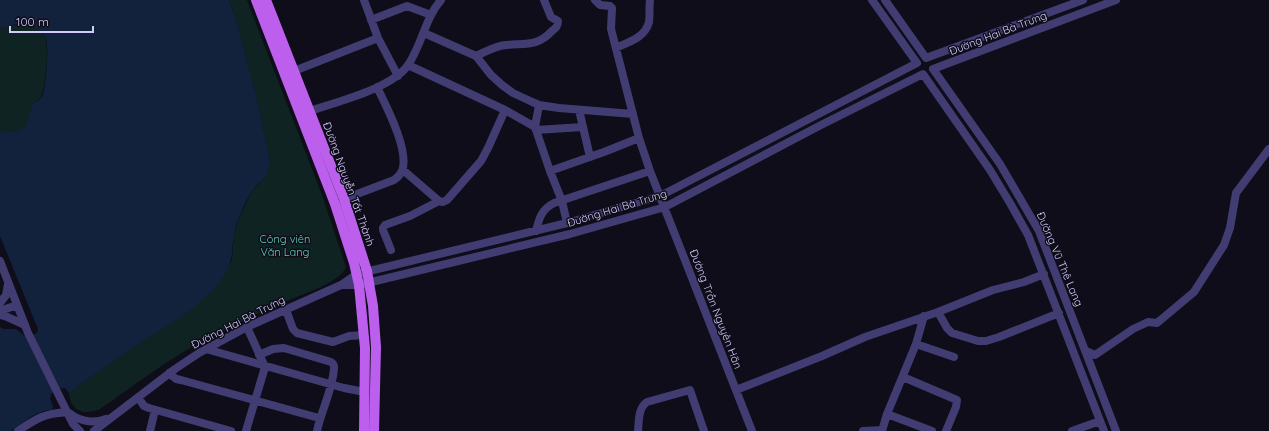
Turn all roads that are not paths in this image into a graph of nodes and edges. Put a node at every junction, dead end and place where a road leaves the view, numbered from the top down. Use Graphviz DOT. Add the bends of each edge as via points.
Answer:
graph roads {
  1 [pos="256,0"];
  2 [pos="266,0"];
  3 [pos="364,0"];
  4 [pos="408,0"];
  5 [pos="441,0"];
  6 [pos="544,0"];
  7 [pos="595,0"];
  8 [pos="650,0"];
  9 [pos="872,0"];
  10 [pos="885,0"];
  11 [pos="1082,0"];
  12 [pos="1116,0"];
  13 [pos="402,7"];
  14 [pos="431,15"];
  15 [pos="372,20"];
  16 [pos="424,32"];
  17 [pos="378,38"];
  18 [pos="616,48"];
  19 [pos="476,56"];
  20 [pos="926,58"];
  21 [pos="917,63"];
  22 [pos="408,65"];
  23 [pos="933,69"];
  24 [pos="294,71"];
  25 [pos="923,74"];
  26 [pos="398,76"];
  27 [pos="378,87"];
  28 [pos="539,105"];
  29 [pos="505,110"];
  30 [pos="579,110"];
  31 [pos="305,113"];
  32 [pos="633,114"];
  33 [pos="583,127"];
  34 [pos="535,128"];
  35 [pos="639,138"];
  36 [pos="1269,149"];
  37 [pos="590,157"];
  38 [pos="403,170"];
  39 [pos="550,171"];
  40 [pos="650,171"];
  41 [pos="660,196"];
  42 [pos="344,200"];
  43 [pos="439,201"];
  44 [pos="562,201"];
  45 [pos="664,207"];
  46 [pos="567,222"];
  47 [pos="1037,227"];
  48 [pos="536,231"];
  49 [pos="1027,233"];
  50 [pos="391,250"];
  51 [pos="1,265"];
  52 [pos="367,271"];
  53 [pos="356,274"];
  54 [pos="1044,274"];
  55 [pos="370,283"];
  56 [pos="8,284"];
  57 [pos="341,285"];
  58 [pos="359,285"];
  59 [pos="0,303"];
  60 [pos="16,305"];
  61 [pos="286,310"];
  62 [pos="0,311"];
  63 [pos="938,312"];
  64 [pos="1059,313"];
  65 [pos="0,315"];
  66 [pos="924,316"];
  67 [pos="25,325"];
  68 [pos="247,327"];
  69 [pos="364,335"];
  70 [pos="916,344"];
  71 [pos="206,349"];
  72 [pos="1086,351"];
  73 [pos="260,355"];
  74 [pos="954,357"];
  75 [pos="265,367"];
  76 [pos="169,373"];
  77 [pos="903,378"];
  78 [pos="331,384"];
  79 [pos="736,390"];
  80 [pos="365,392"];
  81 [pos="138,397"];
  82 [pos="256,401"];
  83 [pos="65,409"];
  84 [pos="155,410"];
  85 [pos="116,414"];
  86 [pos="887,414"];
  87 [pos="319,418"];
  88 [pos="1100,421"];
  89 [pos="882,430"];
  90 [pos="18,431"];
  91 [pos="80,431"];
  92 [pos="94,431"];
  93 [pos="150,431"];
  94 [pos="231,431"];
  95 [pos="246,431"];
  96 [pos="317,431"];
  97 [pos="364,431"];
  98 [pos="374,431"];
  99 [pos="638,431"];
  100 [pos="704,431"];
  101 [pos="752,431"];
  102 [pos="863,431"];
  103 [pos="932,431"];
  104 [pos="946,431"];
  105 [pos="1072,431"];
  106 [pos="1104,431"];
  107 [pos="1116,431"];
  1 -- 31 [label="main road, Đường Nguyễn Tất Thành"];
  2 -- 24 [label="main road, Đường Nguyễn Tất Thành"];
  3 -- 15 [label="street"];
  4 -- 13 [label="street"];
  5 -- 14 [label="street"];
  6 -- 19 [label="street" via="551,17 558,21 551,33 532,44 505,45"];
  7 -- 18 [label="street, Đường Trần Nguyên Hãn" via="600,5 612,8 611,29"];
  8 -- 18 [label="street" via="646,29 641,35"];
  9 -- 21 [label="street"];
  10 -- 20 [label="street"];
  11 -- 20 [label="street, Đường Hai Bà Trưng"];
  12 -- 23 [label="street, Đường Hai Bà Trưng"];
  13 -- 14 [label="street" via="412,7"];
  13 -- 15 [label="street"];
  14 -- 16 [label="street"];
  15 -- 17 [label="street"];
  16 -- 19 [label="street"];
  16 -- 22 [label="street"];
  17 -- 24 [label="street"];
  17 -- 26 [label="street"];
  18 -- 32 [label="street, Đường Trần Nguyên Hãn"];
  19 -- 28 [label="street" via="502,85"];
  20 -- 21 [label="street" via="920,59"];
  20 -- 23 [label="street" via="933,64"];
  21 -- 25 [label="street" via="917,70"];
  21 -- 41 [label="street, Đường Hai Bà Trưng"];
  22 -- 26 [label="street"];
  22 -- 29 [label="street"];
  23 -- 25 [label="street"];
  23 -- 47 [label="street, Đường Vũ Thê Lang" via="1000,164"];
  24 -- 31 [label="main road, Đường Nguyễn Tất Thành"];
  25 -- 45 [label="street, Đường Hai Bà Trưng"];
  25 -- 49 [label="street, Đường Vũ Thê Lang" via="990,170"];
  26 -- 27 [label="street"];
  27 -- 31 [label="street"];
  27 -- 38 [label="street" via="402,145"];
  28 -- 30 [label="street"];
  28 -- 34 [label="street"];
  29 -- 34 [label="street"];
  29 -- 43 [label="street" via="481,161 447,200"];
  30 -- 32 [label="street"];
  30 -- 33 [label="street"];
  31 -- 42 [label="main road, Đường Nguyễn Tất Thành"];
  31 -- 53 [label="main road, Đường Nguyễn Tất Thành"];
  32 -- 35 [label="street, Đường Trần Nguyên Hãn"];
  33 -- 34 [label="street"];
  33 -- 37 [label="street"];
  34 -- 39 [label="street"];
  35 -- 37 [label="street"];
  35 -- 40 [label="street, Đường Trần Nguyên Hãn"];
  36 -- 72 [label="street" via="1236,193 1230,228 1224,245 1194,292 1157,323 1148,322 1133,329 1095,355"];
  37 -- 39 [label="street"];
  38 -- 42 [label="street" via="394,180"];
  38 -- 43 [label="street"];
  39 -- 44 [label="street"];
  40 -- 41 [label="street, Đường Trần Nguyên Hãn"];
  40 -- 44 [label="street"];
  41 -- 45 [label="street, Đường Trần Nguyên Hãn"];
  41 -- 46 [label="street, Đường Hai Bà Trưng"];
  42 -- 52 [label="main road, Đường Nguyễn Tất Thành"];
  43 -- 50 [label="street" via="385,225 383,230"];
  44 -- 46 [label="street"];
  44 -- 48 [label="street" via="544,210"];
  45 -- 55 [label="street, Đường Hai Bà Trưng" via="570,234"];
  45 -- 79 [label="street, Đường Trần Nguyên Hãn"];
  46 -- 48 [label="street, Đường Hai Bà Trưng"];
  47 -- 49 [label="street"];
  47 -- 72 [label="street, Đường Vũ Thê Lang"];
  48 -- 52 [label="street, Đường Hai Bà Trưng"];
  49 -- 54 [label="street, Đường Vũ Thê Lang"];
  51 -- 56 [label="street"];
  52 -- 53 [label="street, Đường Hai Bà Trưng"];
  52 -- 55 [label="main road, Đường Nguyễn Tất Thành"];
  53 -- 57 [label="street, Đường Hai Bà Trưng"];
  53 -- 58 [label="main road, Đường Nguyễn Tất Thành"];
  54 -- 63 [label="street" via="993,290"];
  54 -- 64 [label="street, Đường Vũ Thê Lang"];
  55 -- 58 [label="street, Đường Hai Bà Trưng"];
  55 -- 98 [label="main road, Đường Nguyễn Tất Thành" via="376,347"];
  56 -- 59 [label="street" via="6,295"];
  56 -- 60 [label="street"];
  57 -- 58 [label="street, Đường Hai Bà Trưng"];
  57 -- 61 [label="street, Đường Hai Bà Trưng"];
  58 -- 69 [label="main road, Đường Nguyễn Tất Thành"];
  60 -- 62 [label="street"];
  60 -- 67 [label="street"];
  61 -- 68 [label="street, Đường Hai Bà Trưng"];
  61 -- 69 [label="street" via="297,333 333,342 350,336"];
  63 -- 64 [label="street" via="952,333 978,341 999,337"];
  63 -- 66 [label="street"];
  64 -- 88 [label="street, Đường Vũ Thê Lang"];
  65 -- 67 [label="street"];
  66 -- 70 [label="street"];
  66 -- 79 [label="street" via="865,337"];
  67 -- 83 [label="street"];
  68 -- 71 [label="street, Đường Hai Bà Trưng"];
  68 -- 73 [label="street"];
  69 -- 80 [label="main road, Đường Nguyễn Tất Thành"];
  70 -- 74 [label="street"];
  70 -- 77 [label="street"];
  71 -- 75 [label="street"];
  71 -- 76 [label="street, Đường Hai Bà Trưng"];
  72 -- 107 [label="street, Đường Vũ Thê Lang"];
  73 -- 75 [label="street"];
  73 -- 78 [label="street" via="273,349 284,348 331,362 334,367"];
  75 -- 78 [label="street"];
  75 -- 82 [label="street"];
  76 -- 81 [label="street, Đường Hai Bà Trưng"];
  76 -- 82 [label="street" via="176,379"];
  77 -- 86 [label="street"];
  77 -- 104 [label="street" via="957,400"];
  78 -- 80 [label="street"];
  78 -- 87 [label="street"];
  79 -- 101 [label="street, Đường Trần Nguyên Hãn"];
  80 -- 97 [label="main road, Đường Nguyễn Tất Thành"];
  81 -- 84 [label="street" via="144,406"];
  81 -- 85 [label="street, Đường Hai Bà Trưng"];
  82 -- 87 [label="street"];
  82 -- 95 [label="street"];
  83 -- 85 [label="street" via="80,419 96,421"];
  83 -- 90 [label="street" via="41,416"];
  83 -- 91 [label="street"];
  84 -- 93 [label="street"];
  84 -- 94 [label="street"];
  85 -- 92 [label="street, Đường Hai Bà Trưng"];
  86 -- 89 [label="street"];
  86 -- 103 [label="street"];
  87 -- 96 [label="street"];
  88 -- 105 [label="street"];
  88 -- 106 [label="street, Đường Vũ Thê Lang"];
  89 -- 102 [label="street"];
  99 -- 100 [label="street" via="640,410 643,405 690,390"];
}
